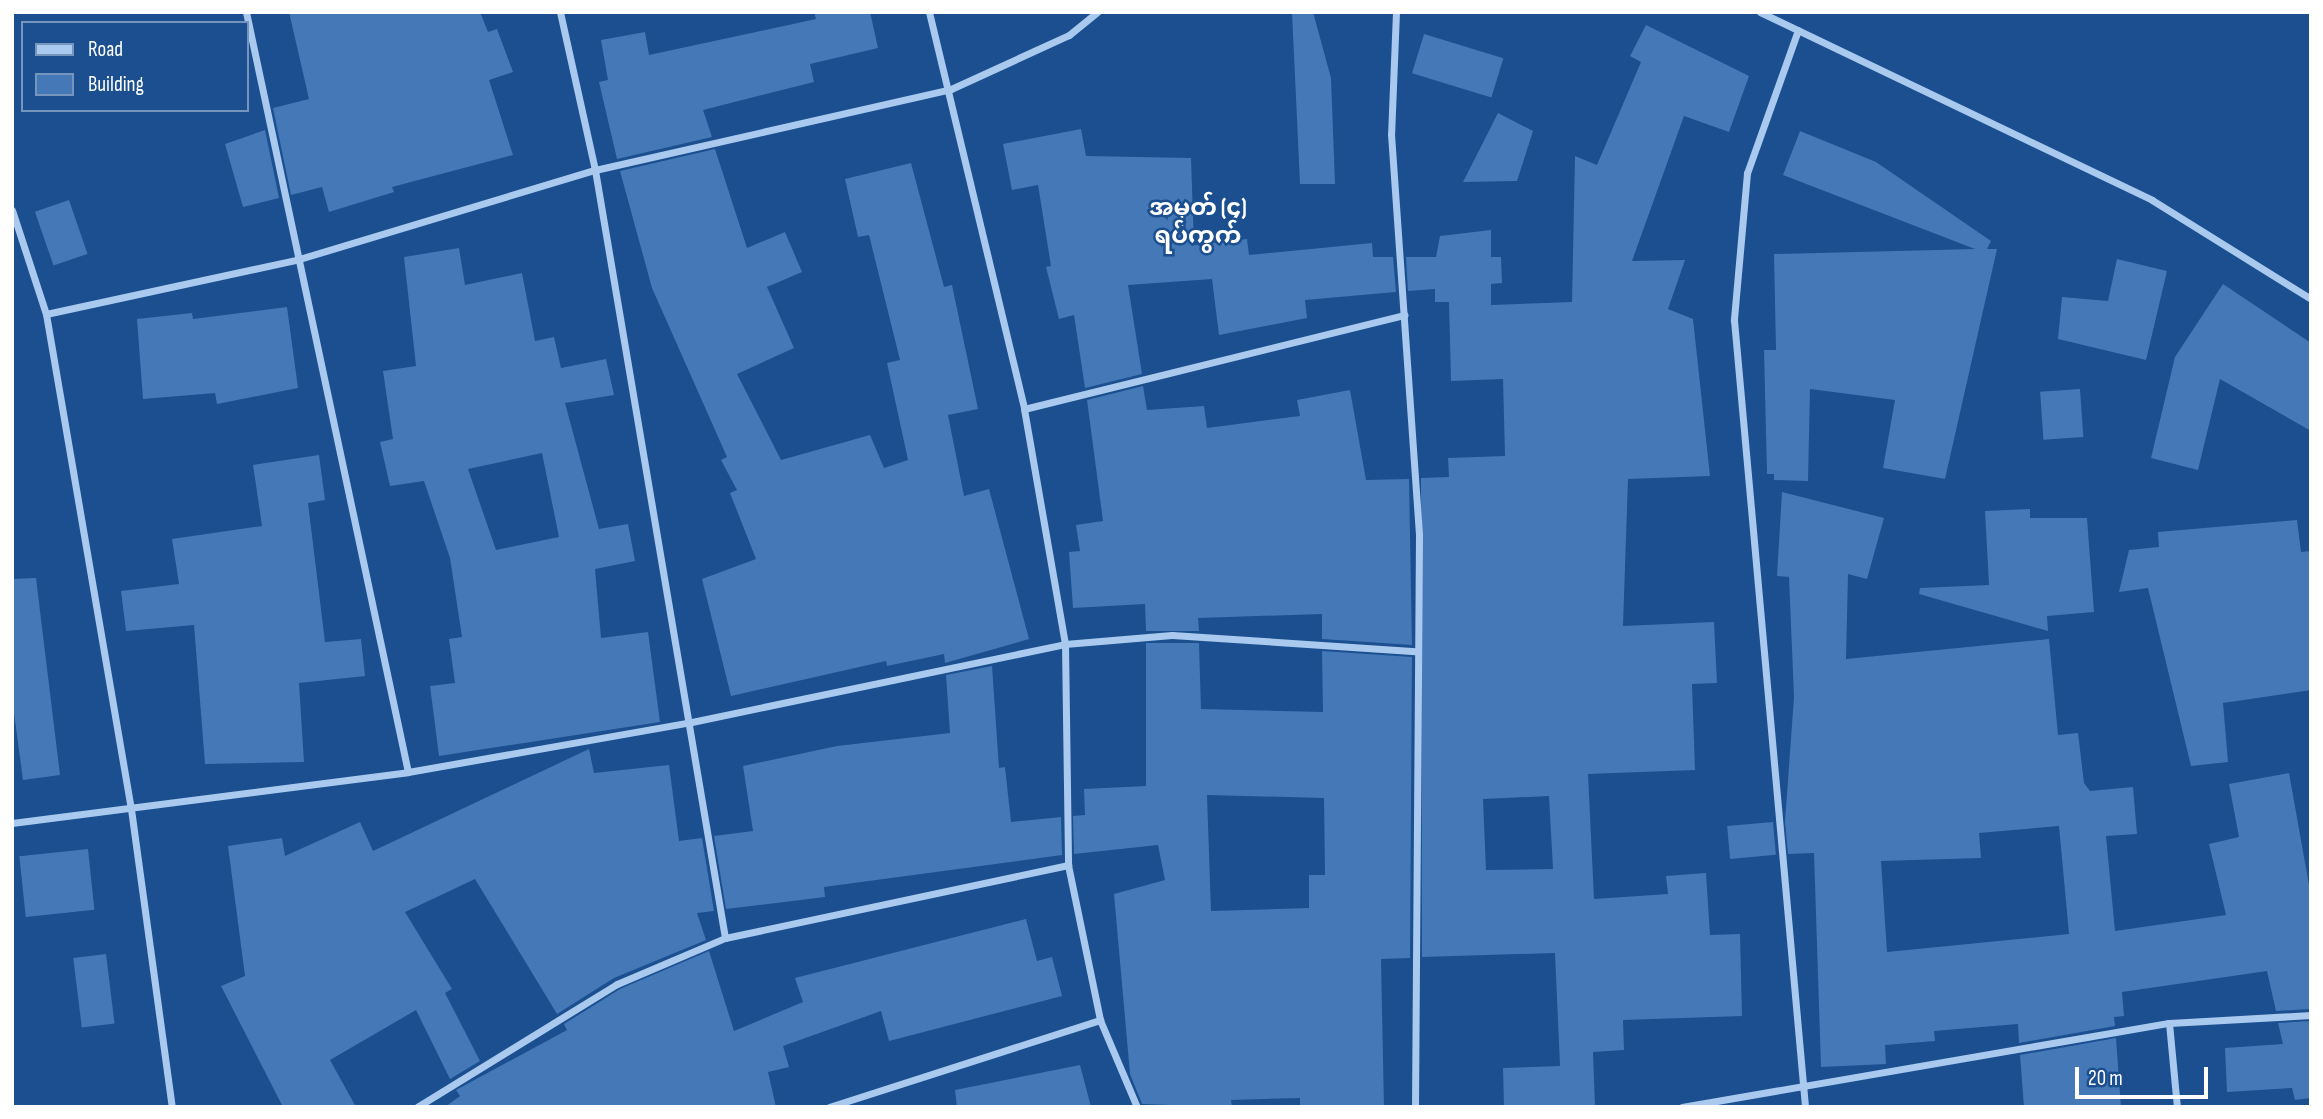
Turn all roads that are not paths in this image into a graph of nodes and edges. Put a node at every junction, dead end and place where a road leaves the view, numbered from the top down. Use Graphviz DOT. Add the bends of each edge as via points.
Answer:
graph roads {
  1 [pos="559,12"];
  2 [pos="929,12"];
  3 [pos="1097,12"];
  4 [pos="1396,12"];
  5 [pos="1760,12"];
  6 [pos="248,22"];
  7 [pos="1798,30"];
  8 [pos="951,89"];
  9 [pos="595,170"];
  10 [pos="12,210"];
  11 [pos="296,260"];
  12 [pos="2311,299"];
  13 [pos="46,314"];
  14 [pos="1405,315"];
  15 [pos="1024,409"];
  16 [pos="1065,644"];
  17 [pos="1415,652"];
  18 [pos="687,723"];
  19 [pos="408,772"];
  20 [pos="131,810"];
  21 [pos="12,823"];
  22 [pos="1068,865"];
  23 [pos="725,938"];
  24 [pos="2311,1015"];
  25 [pos="1100,1020"];
  26 [pos="2169,1023"];
  27 [pos="1804,1091"];
  28 [pos="172,1107"];
  29 [pos="417,1107"];
  30 [pos="829,1107"];
  31 [pos="1137,1107"];
  32 [pos="1415,1107"];
  33 [pos="1682,1107"];
  34 [pos="1805,1107"];
  35 [pos="2177,1107"];
  1 -- 9 [label="street"];
  2 -- 8 [label="street"];
  3 -- 8 [label="street" via="1069,35"];
  4 -- 14 [label="street" via="1391,134"];
  5 -- 7 [label="street"];
  6 -- 11 [label="street"];
  7 -- 12 [label="street" via="2152,200"];
  7 -- 27 [label="street" via="1747,173 1734,320"];
  8 -- 9 [label="street"];
  8 -- 15 [label="street"];
  9 -- 11 [label="street"];
  9 -- 18 [label="street"];
  10 -- 13 [label="street"];
  11 -- 13 [label="street"];
  11 -- 19 [label="street"];
  13 -- 20 [label="street"];
  14 -- 15 [label="street"];
  14 -- 17 [label="street" via="1419,535"];
  15 -- 16 [label="street"];
  16 -- 17 [label="street" via="1172,635"];
  16 -- 18 [label="street"];
  16 -- 22 [label="street"];
  17 -- 32 [label="street"];
  18 -- 19 [label="street"];
  18 -- 23 [label="street"];
  19 -- 20 [label="street"];
  20 -- 21 [label="street"];
  20 -- 28 [label="street"];
  22 -- 23 [label="street"];
  22 -- 25 [label="street"];
  23 -- 29 [label="street" via="617,984"];
  24 -- 26 [label="street"];
  25 -- 30 [label="street"];
  25 -- 31 [label="street"];
  26 -- 27 [label="street"];
  26 -- 35 [label="street"];
  27 -- 33 [label="street"];
  27 -- 34 [label="street"];
}
